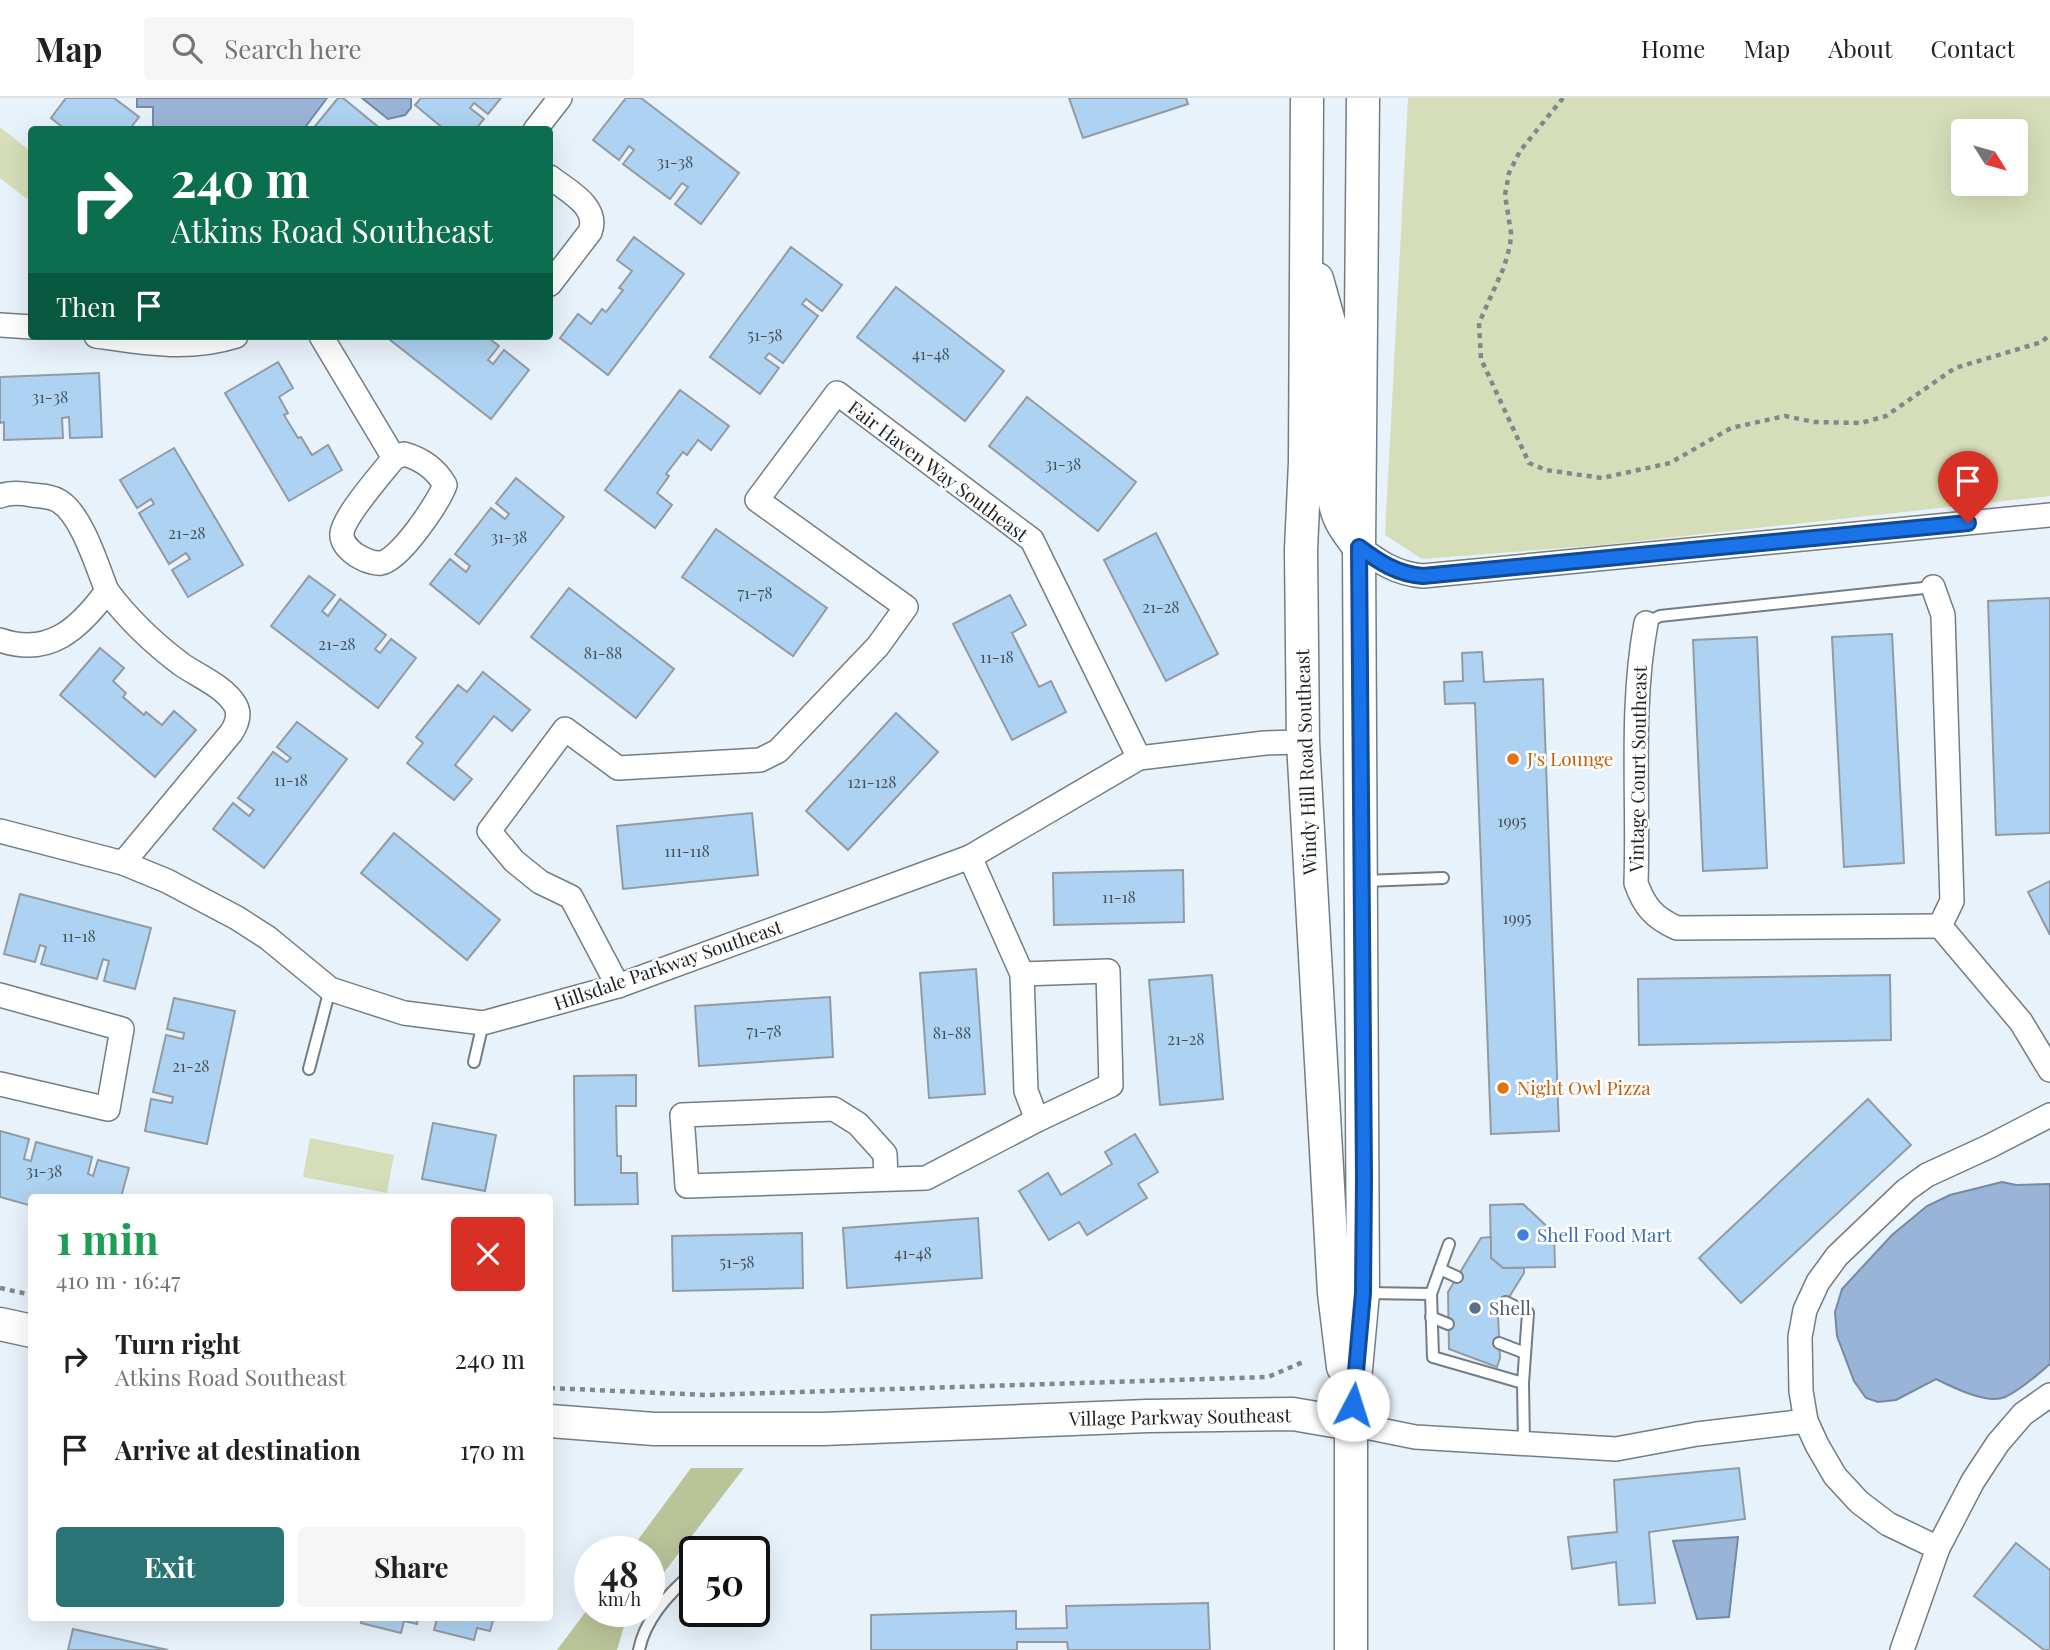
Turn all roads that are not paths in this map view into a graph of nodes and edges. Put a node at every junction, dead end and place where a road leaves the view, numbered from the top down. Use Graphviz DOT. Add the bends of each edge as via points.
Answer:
graph roads {
  1 [pos="560,98"];
  2 [pos="1307,98"];
  3 [pos="1363,98"];
  4 [pos="538,126"];
  5 [pos="553,179"];
  6 [pos="1307,240"];
  7 [pos="553,280"];
  8 [pos="0,325"];
  9 [pos="28,327"];
  10 [pos="124,340"];
  11 [pos="222,340"];
  12 [pos="323,340"];
  13 [pos="394,458"];
  14 [pos="0,496"];
  15 [pos="2050,515"];
  16 [pos="1359,547"];
  17 [pos="1933,587"];
  18 [pos="107,591"];
  19 [pos="1646,623"];
  20 [pos="0,640"];
  21 [pos="1303,742"];
  22 [pos="1139,758"];
  23 [pos="0,831"];
  24 [pos="970,857"];
  25 [pos="123,863"];
  26 [pos="1443,878"];
  27 [pos="1362,881"];
  28 [pos="1940,926"];
  29 [pos="1022,974"];
  30 [pos="618,986"];
  31 [pos="330,989"];
  32 [pos="0,995"];
  33 [pos="483,1023"];
  34 [pos="474,1062"];
  35 [pos="309,1069"];
  36 [pos="2050,1070"];
  37 [pos="0,1083"];
  38 [pos="2050,1115"];
  39 [pos="1037,1120"];
  40 [pos="886,1179"];
  41 [pos="1449,1244"];
  42 [pos="1440,1269"];
  43 [pos="1457,1277"];
  44 [pos="1363,1293"];
  45 [pos="1431,1294"];
  46 [pos="1506,1302"];
  47 [pos="1431,1317"];
  48 [pos="0,1324"];
  49 [pos="1448,1324"];
  50 [pos="28,1330"];
  51 [pos="1499,1343"];
  52 [pos="1525,1353"];
  53 [pos="1522,1383"];
  54 [pos="2050,1395"];
  55 [pos="553,1421"];
  56 [pos="1806,1421"];
  57 [pos="1351,1424"];
  58 [pos="1524,1443"];
  59 [pos="1938,1548"];
  60 [pos="679,1584"];
  61 [pos="639,1650"];
  62 [pos="1351,1650"];
  63 [pos="1902,1650"];
  1 -- 4 [label="street"];
  2 -- 6 [label="main road, Windy Hill Road Southeast"];
  3 -- 16 [label="main road, Windy Hill Road Southeast"];
  5 -- 7 [label="street" via="587,206 593,225"];
  6 -- 16 [label="main road" via="1333,336 1336,514"];
  6 -- 21 [label="main road, Windy Hill Road Southeast" via="1301,550"];
  8 -- 9 [label="street"];
  10 -- 11 [label="street" via="165,346"];
  12 -- 13 [label="street"];
  13 -- 13 [label="street" via="404,454 415,457 439,475 444,485 440,499 396,556 372,563 353,553 341,535"];
  14 -- 18 [label="street" via="28,494 60,502 79,526"];
  15 -- 16 [label="street" via="1423,576 1388,567"];
  16 -- 27 [label="main road, Windy Hill Road Southeast"];
  17 -- 19 [label="lane" via="1660,616"];
  17 -- 28 [label="street" via="1943,615 1952,901"];
  18 -- 20 [label="street" via="60,639 23,646"];
  18 -- 25 [label="street" via="125,615 219,689 238,710 232,733"];
  19 -- 28 [label="street, Vintage Court Southeast" via="1638,715 1636,883 1643,903 1655,917 1677,928"];
  21 -- 22 [label="street, Hillsdale Parkway Southeast"];
  21 -- 57 [label="main road, Windy Hill Road Southeast" via="1334,1293"];
  22 -- 24 [label="street, Hillsdale Parkway Southeast"];
  22 -- 30 [label="street, Fair Haven Way Southeast" via="1032,540 837,393 757,500 906,607 878,646 778,751 760,760 618,768 565,729 489,831 514,861 540,882 571,897"];
  23 -- 25 [label="street, Hillsdale Parkway Southeast"];
  24 -- 29 [label="street"];
  24 -- 30 [label="street, Hillsdale Parkway Southeast"];
  25 -- 31 [label="street, Hillsdale Parkway Southeast" via="237,918"];
  26 -- 27 [label="lane"];
  27 -- 44 [label="main road, Windy Hill Road Southeast"];
  28 -- 36 [label="street" via="2021,1022"];
  29 -- 39 [label="street" via="1026,1091"];
  29 -- 39 [label="street" via="1108,971 1111,1085"];
  30 -- 33 [label="street, Hillsdale Parkway Southeast"];
  31 -- 33 [label="street, Hillsdale Parkway Southeast" via="404,1013"];
  31 -- 35 [label="lane"];
  32 -- 37 [label="street" via="121,1029 108,1109"];
  33 -- 34 [label="lane"];
  38 -- 56 [label="street" via="1927,1175 1837,1256 1805,1310 1800,1337"];
  39 -- 40 [label="street" via="926,1178"];
  40 -- 40 [label="street" via="688,1186 682,1115 834,1109 858,1124 885,1154"];
  41 -- 42 [label="lane"];
  42 -- 43 [label="lane"];
  42 -- 45 [label="lane"];
  44 -- 45 [label="lane"];
  44 -- 57 [label="main road, Windy Hill Road Southeast"];
  45 -- 47 [label="lane"];
  46 -- 52 [label="lane" via="1528,1313"];
  47 -- 49 [label="lane"];
  47 -- 53 [label="lane" via="1433,1357"];
  48 -- 50 [label="main road"];
  51 -- 52 [label="lane"];
  52 -- 53 [label="lane"];
  53 -- 58 [label="lane"];
  54 -- 59 [label="street" via="2023,1414 1998,1443"];
  55 -- 57 [label="main road, Village Parkway Southeast" via="654,1429 823,1429 1293,1414"];
  56 -- 58 [label="street, Village Parkway Southeast" via="1616,1449"];
  56 -- 59 [label="street" via="1835,1476 1860,1502 1888,1524"];
  57 -- 58 [label="street, Village Parkway Southeast" via="1415,1437"];
  57 -- 62 [label="main road, Windy Hill Road Southeast"];
  59 -- 63 [label="street"];
  60 -- 61 [label="lane" via="667,1595 640,1640"];
}
